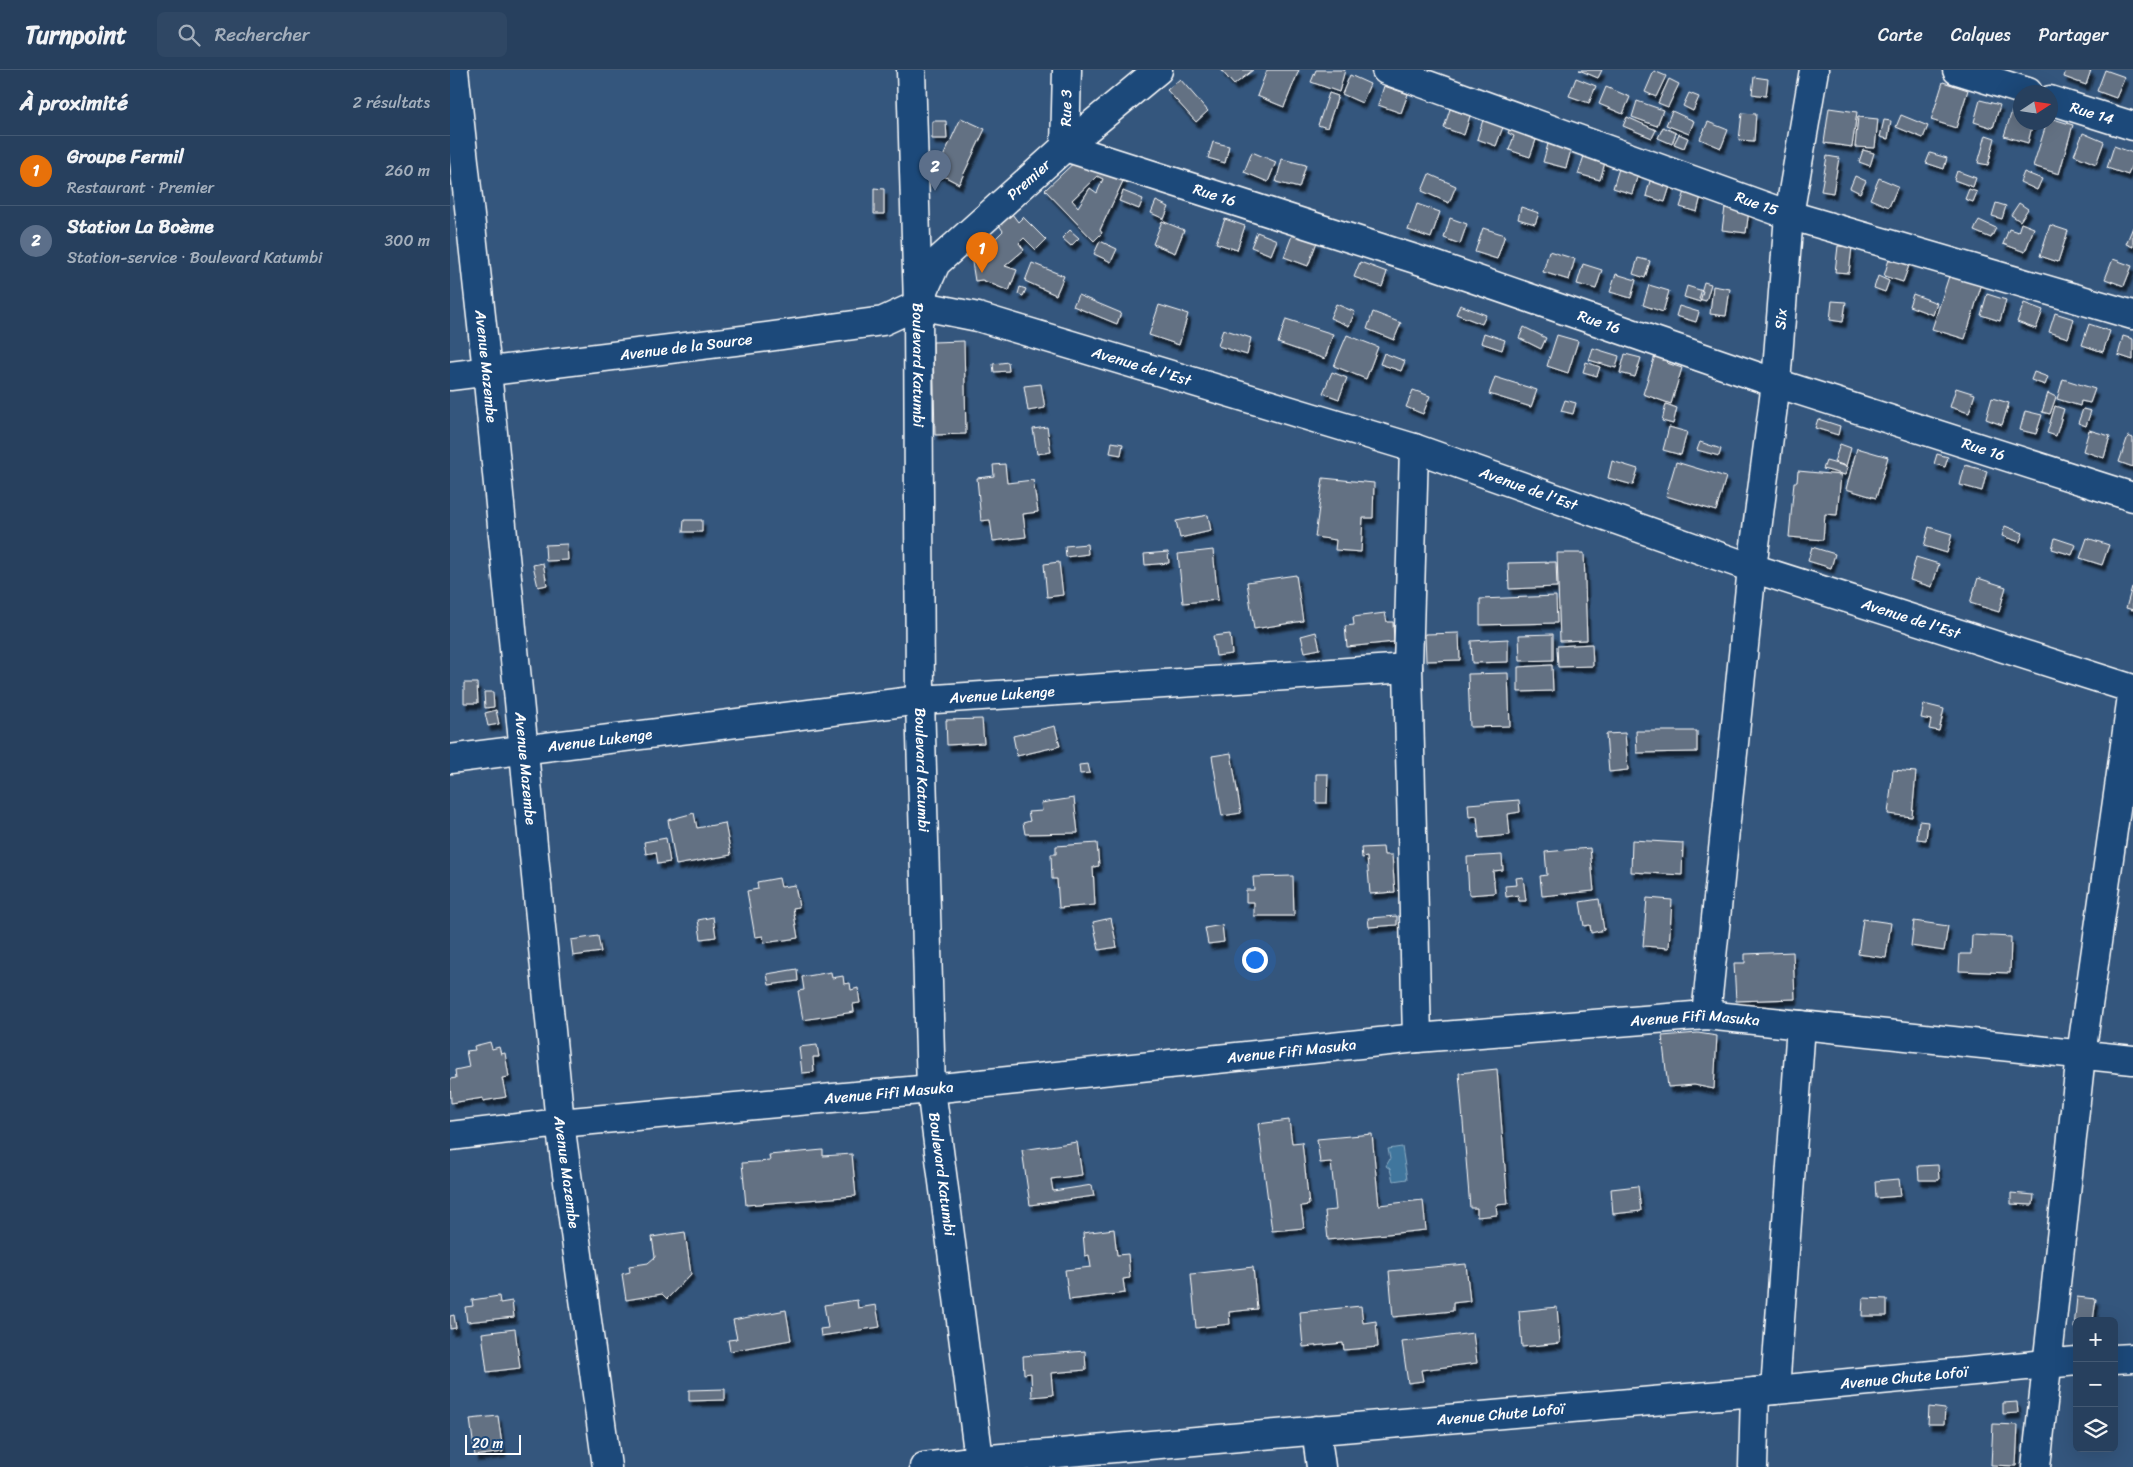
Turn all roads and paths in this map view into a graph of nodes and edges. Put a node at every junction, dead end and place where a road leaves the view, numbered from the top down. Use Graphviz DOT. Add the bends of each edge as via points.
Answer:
graph roads {
  1 [pos="454,70"];
  2 [pos="911,70"];
  3 [pos="1067,70"];
  4 [pos="1158,70"];
  5 [pos="1386,70"];
  6 [pos="1814,70"];
  7 [pos="1957,70"];
  8 [pos="2013,87"];
  9 [pos="2058,103"];
  10 [pos="2133,126"];
  11 [pos="1065,147"];
  12 [pos="1789,215"];
  13 [pos="918,305"];
  14 [pos="2133,315"];
  15 [pos="487,371"];
  16 [pos="450,376"];
  17 [pos="1776,383"];
  18 [pos="1414,448"];
  19 [pos="2133,497"];
  20 [pos="1752,568"];
  21 [pos="1408,668"];
  22 [pos="2133,689"];
  23 [pos="920,700"];
  24 [pos="524,750"];
  25 [pos="450,759"];
  26 [pos="1706,1015"];
  27 [pos="1801,1025"];
  28 [pos="1417,1038"];
  29 [pos="2081,1055"];
  30 [pos="2133,1060"];
  31 [pos="931,1089"];
  32 [pos="560,1123"];
  33 [pos="450,1136"];
  34 [pos="2133,1358"];
  35 [pos="2118,1359"];
  36 [pos="2073,1361"];
  37 [pos="2046,1364"];
  38 [pos="1765,1391"];
  39 [pos="1316,1430"];
  40 [pos="979,1463"];
  41 [pos="607,1467"];
  42 [pos="924,1467"];
  43 [pos="1321,1467"];
  44 [pos="1753,1467"];
  45 [pos="2036,1467"];
  1 -- 15 [label="street, Avenue Mazembe"];
  2 -- 13 [label="street, Boulevard Katumbi"];
  3 -- 11 [label="street, Rue 3"];
  4 -- 11 [label="street, Premier"];
  5 -- 12 [label="street, Rue 15"];
  6 -- 12 [label="street, Six"];
  7 -- 8 [label="street"];
  9 -- 10 [label="street, Rue 14"];
  11 -- 13 [label="street, Premier" via="936,264"];
  11 -- 17 [label="street, Rue 16" via="1434,265"];
  12 -- 14 [label="street, Rue 15"];
  12 -- 17 [label="street, Six"];
  13 -- 15 [label="street, Avenue de la Source" via="883,321"];
  13 -- 18 [label="street, Avenue de l'Est" via="978,317"];
  13 -- 23 [label="street, Boulevard Katumbi"];
  15 -- 16 [label="street, Avenue de la Source"];
  15 -- 24 [label="street, Avenue Mazembe"];
  17 -- 19 [label="street, Rue 16"];
  17 -- 20 [label="street, Six"];
  18 -- 20 [label="street, Avenue de l'Est"];
  18 -- 21 [label="street"];
  20 -- 22 [label="street, Avenue de l'Est"];
  20 -- 26 [label="street, Six"];
  21 -- 23 [label="street, Avenue Lukenge"];
  21 -- 28 [label="street"];
  22 -- 29 [label="street"];
  23 -- 24 [label="street, Avenue Lukenge"];
  23 -- 31 [label="street, Boulevard Katumbi"];
  24 -- 25 [label="street, Avenue Lukenge"];
  24 -- 32 [label="street, Avenue Mazembe"];
  26 -- 27 [label="street, Avenue Fifi Masuka"];
  26 -- 28 [label="street, Avenue Fifi Masuka"];
  27 -- 29 [label="street, Avenue Fifi Masuka"];
  27 -- 38 [label="street"];
  28 -- 31 [label="street, Avenue Fifi Masuka"];
  29 -- 30 [label="street, Avenue Fifi Masuka"];
  29 -- 37 [label="street"];
  31 -- 32 [label="street, Avenue Fifi Masuka"];
  31 -- 40 [label="street, Boulevard Katumbi"];
  32 -- 33 [label="street, Avenue Fifi Masuka"];
  32 -- 41 [label="street, Avenue Mazembe"];
  34 -- 35 [label="street"];
  36 -- 37 [label="street, Avenue Chute Lofoï"];
  37 -- 38 [label="street, Avenue Chute Lofoï"];
  37 -- 45 [label="street"];
  38 -- 39 [label="street, Avenue Chute Lofoï"];
  38 -- 44 [label="street"];
  39 -- 40 [label="street, Avenue Chute Lofoï"];
  39 -- 43 [label="street"];
  40 -- 42 [label="street, Avenue Chute Lofoï"];
}
